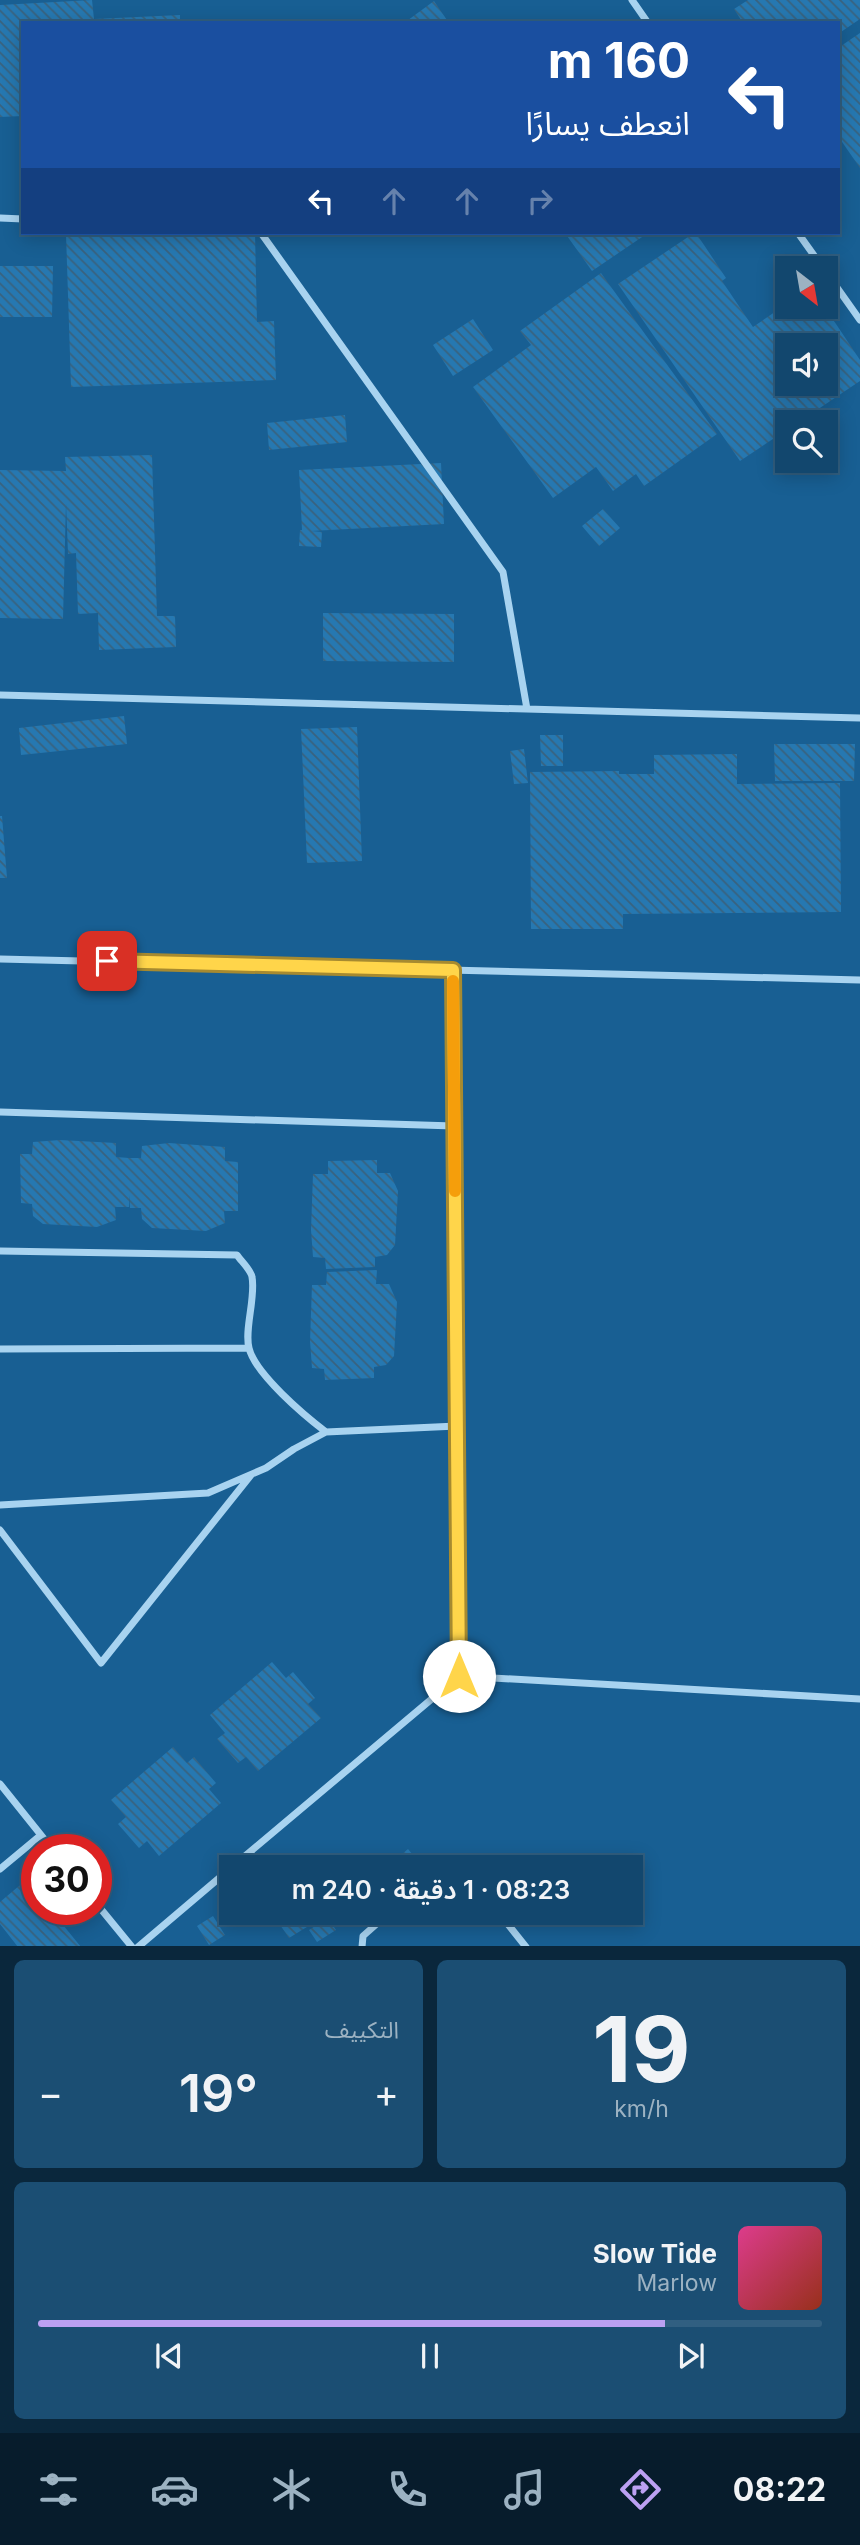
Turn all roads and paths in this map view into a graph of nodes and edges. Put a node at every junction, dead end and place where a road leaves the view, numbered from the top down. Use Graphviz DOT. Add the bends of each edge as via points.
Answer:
graph roads {
  1 [pos="632,0"];
  2 [pos="647,21"];
  3 [pos="0,218"];
  4 [pos="21,219"];
  5 [pos="262,235"];
  6 [pos="799,235"];
  7 [pos="814,256"];
  8 [pos="838,289"];
  9 [pos="860,320"];
  10 [pos="0,695"];
  11 [pos="527,709"];
  12 [pos="860,718"];
  13 [pos="0,958"];
  14 [pos="453,970"];
  15 [pos="860,980"];
  16 [pos="0,1112"];
  17 [pos="454,1126"];
  18 [pos="0,1251"];
  19 [pos="249,1348"];
  20 [pos="0,1349"];
  21 [pos="457,1426"];
  22 [pos="326,1432"];
  23 [pos="251,1475"];
  24 [pos="0,1504"];
  25 [pos="0,1530"];
  26 [pos="459,1676"];
  27 [pos="860,1699"];
  28 [pos="0,1784"];
  29 [pos="40,1834"];
  30 [pos="21,1852"];
  31 [pos="246,1855"];
  32 [pos="0,1869"];
  33 [pos="219,1878"];
  34 [pos="112,1923"];
  35 [pos="375,1925"];
  36 [pos="509,1925"];
  37 [pos="131,1946"];
  38 [pos="139,1946"];
  39 [pos="362,1946"];
  40 [pos="525,1946"];
  1 -- 2 [label="street"];
  3 -- 4 [label="street"];
  5 -- 11 [label="street" via="503,572"];
  6 -- 7 [label="street"];
  8 -- 9 [label="street"];
  10 -- 11 [label="street"];
  11 -- 12 [label="street"];
  13 -- 14 [label="street"];
  14 -- 15 [label="street"];
  14 -- 17 [label="street"];
  16 -- 17 [label="street"];
  17 -- 21 [label="street"];
  18 -- 19 [label="street" via="237,1255 252,1276"];
  19 -- 20 [label="street"];
  19 -- 22 [label="street" via="280,1391"];
  21 -- 22 [label="street"];
  21 -- 26 [label="street"];
  22 -- 23 [label="street"];
  23 -- 24 [label="street" via="208,1493"];
  23 -- 25 [label="street" via="100,1663"];
  26 -- 27 [label="street"];
  26 -- 31 [label="street"];
  28 -- 29 [label="street"];
  30 -- 32 [label="street"];
  33 -- 38 [label="street"];
  34 -- 37 [label="street"];
  35 -- 39 [label="street" via="363,1936"];
  36 -- 40 [label="street"];
}
